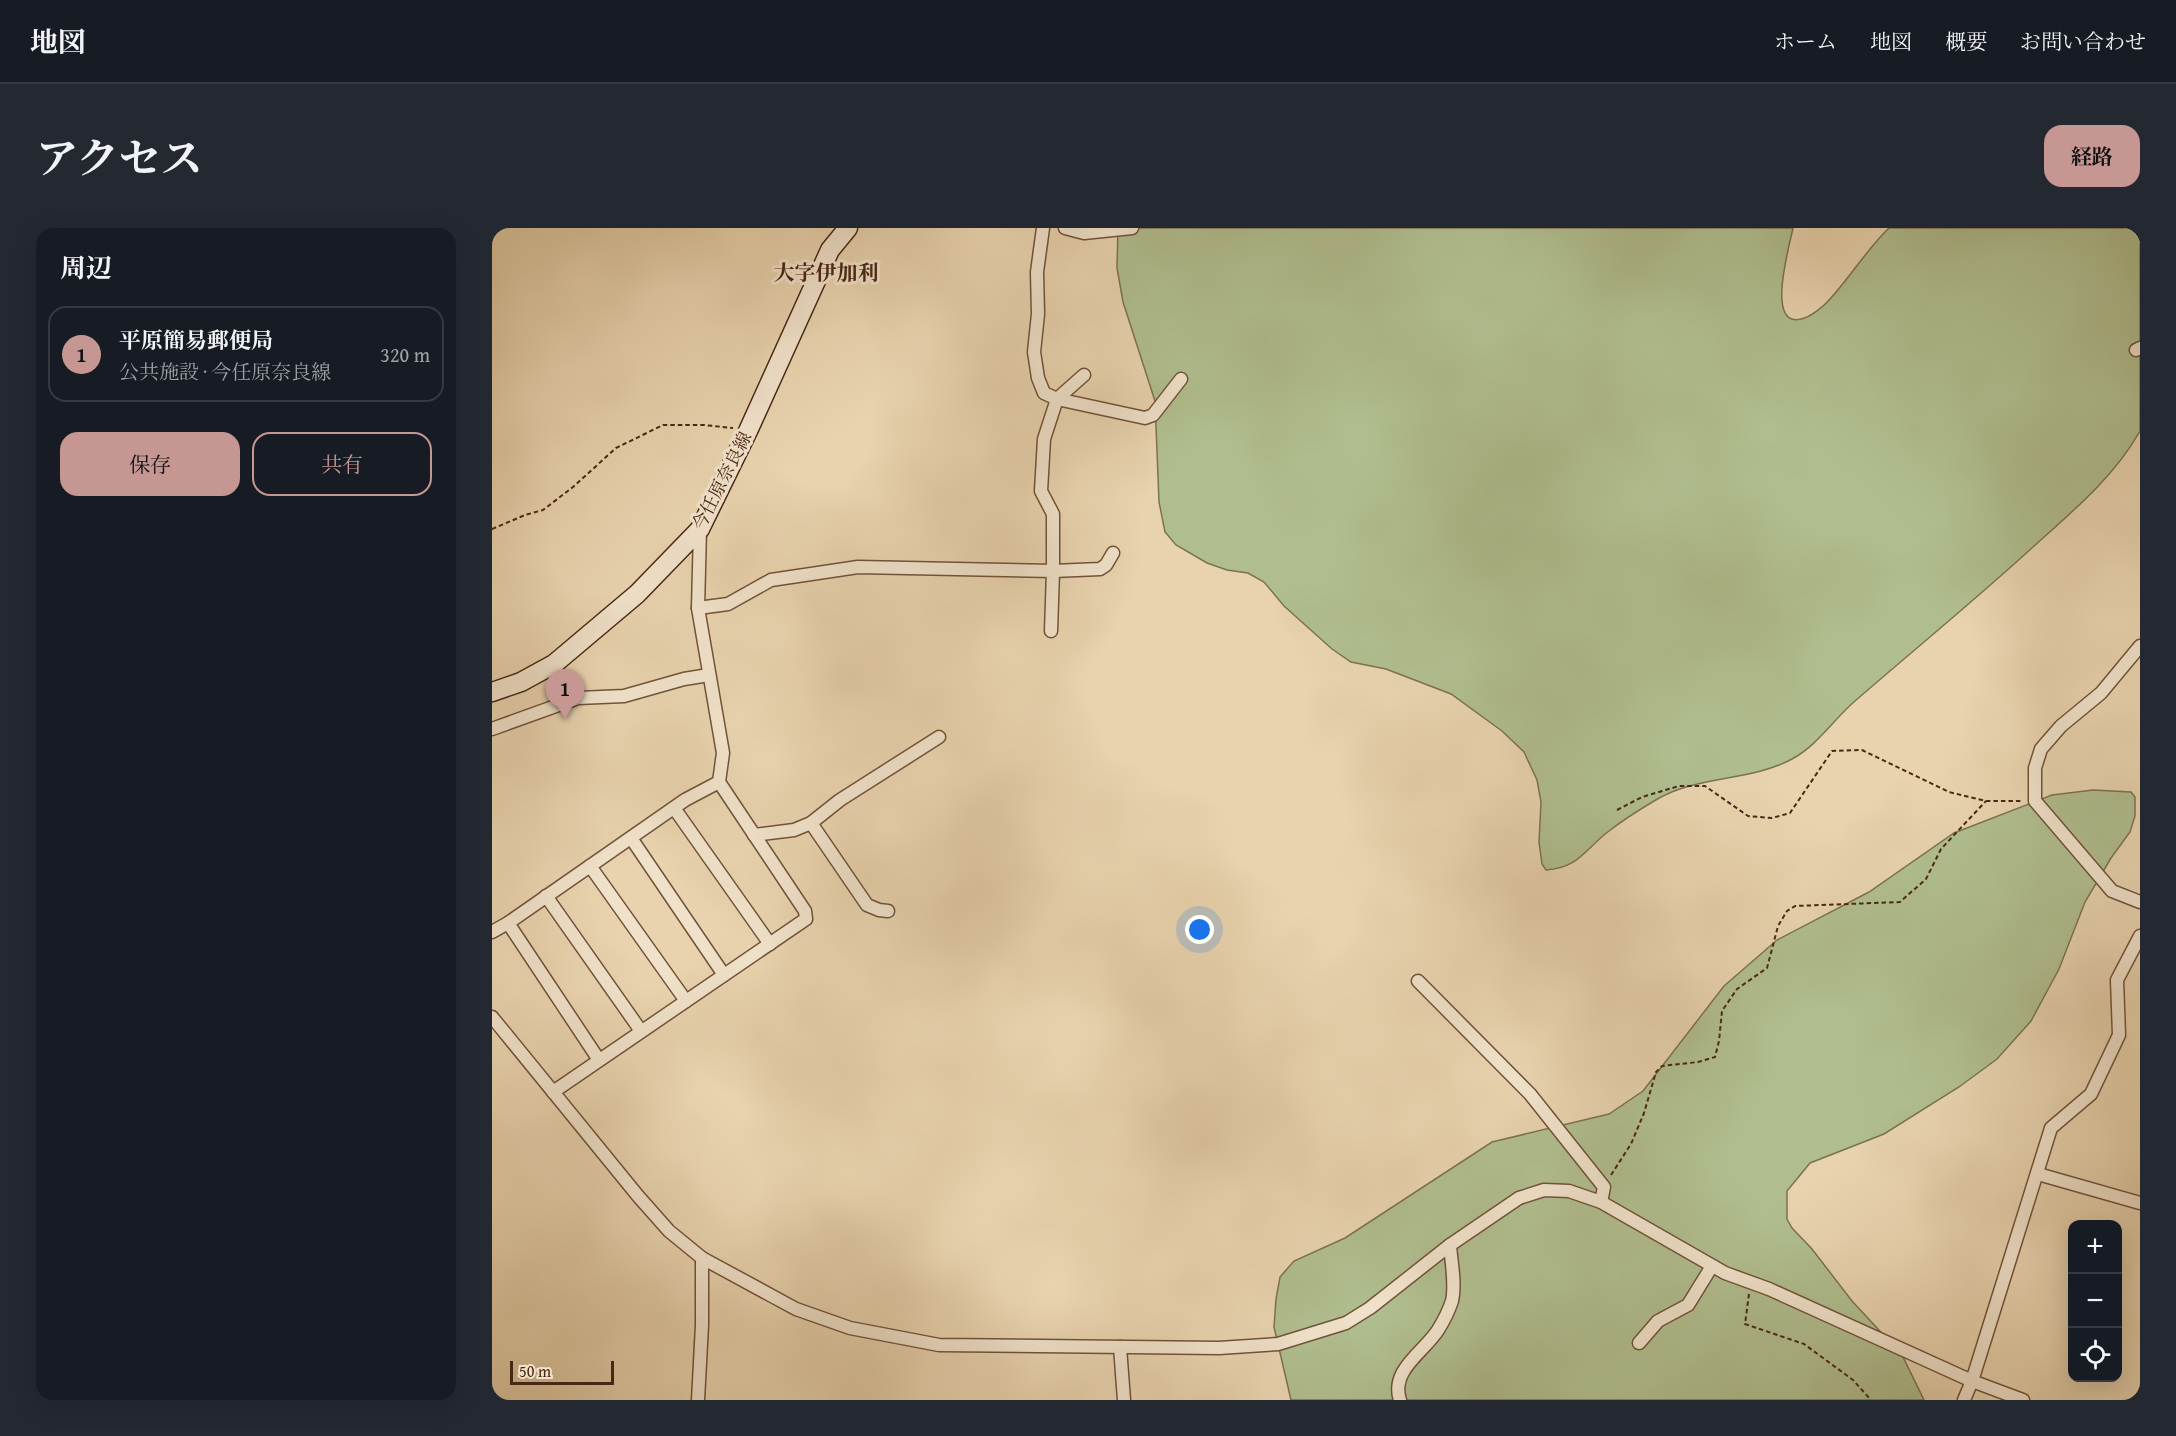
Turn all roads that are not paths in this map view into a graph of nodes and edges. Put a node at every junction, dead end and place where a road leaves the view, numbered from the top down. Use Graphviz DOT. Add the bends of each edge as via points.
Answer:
graph roads {
  1 [pos="848,228"];
  2 [pos="1043,228"];
  3 [pos="1065,228"];
  4 [pos="1131,228"];
  5 [pos="1084,375"];
  6 [pos="1182,379"];
  7 [pos="1057,399"];
  8 [pos="700,529"];
  9 [pos="1113,553"];
  10 [pos="1053,571"];
  11 [pos="698,608"];
  12 [pos="1051,631"];
  13 [pos="2140,646"];
  14 [pos="709,675"];
  15 [pos="492,692"];
  16 [pos="492,729"];
  17 [pos="939,737"];
  18 [pos="719,782"];
  19 [pos="674,808"];
  20 [pos="811,823"];
  21 [pos="754,835"];
  22 [pos="631,837"];
  23 [pos="590,866"];
  24 [pos="546,896"];
  25 [pos="2140,902"];
  26 [pos="888,911"];
  27 [pos="508,923"];
  28 [pos="492,932"];
  29 [pos="2140,936"];
  30 [pos="770,944"];
  31 [pos="724,975"];
  32 [pos="1418,981"];
  33 [pos="686,1001"];
  34 [pos="492,1017"];
  35 [pos="641,1031"];
  36 [pos="599,1060"];
  37 [pos="553,1092"];
  38 [pos="2038,1173"];
  39 [pos="1601,1202"];
  40 [pos="2140,1203"];
  41 [pos="1450,1245"];
  42 [pos="702,1258"];
  43 [pos="1712,1266"];
  44 [pos="1639,1343"];
  45 [pos="1120,1347"];
  46 [pos="1972,1381"];
  47 [pos="698,1400"];
  48 [pos="1124,1400"];
  49 [pos="1400,1400"];
  50 [pos="1964,1400"];
  51 [pos="2023,1400"];
  1 -- 8 [label="main road, 今任原奈良線" via="830,250"];
  2 -- 7 [label="street" via="1034,352 1044,393"];
  3 -- 4 [label="street" via="1084,233"];
  5 -- 7 [label="street"];
  6 -- 7 [label="street" via="1153,416 1145,418"];
  7 -- 10 [label="street" via="1044,439 1041,490 1053,514"];
  8 -- 11 [label="street"];
  8 -- 15 [label="main road, 今任原奈良線" via="637,594 554,664"];
  9 -- 10 [label="street" via="1101,569"];
  10 -- 11 [label="street" via="858,567 771,580 728,604"];
  10 -- 12 [label="street"];
  11 -- 14 [label="street"];
  13 -- 25 [label="street" via="2101,693 2061,726 2042,749 2035,768 2035,801 2112,891"];
  14 -- 16 [label="street" via="624,696 578,698"];
  14 -- 18 [label="street" via="723,753"];
  17 -- 20 [label="street"];
  18 -- 19 [label="street"];
  18 -- 21 [label="street"];
  19 -- 22 [label="street"];
  19 -- 30 [label="street"];
  20 -- 21 [label="street" via="794,830"];
  20 -- 26 [label="street" via="867,905"];
  21 -- 30 [label="street" via="805,911 806,919"];
  22 -- 23 [label="street"];
  22 -- 31 [label="street"];
  23 -- 24 [label="street"];
  23 -- 33 [label="street"];
  24 -- 27 [label="street"];
  24 -- 35 [label="street"];
  27 -- 28 [label="street"];
  27 -- 36 [label="street"];
  29 -- 38 [label="street" via="2117,980 2119,1035 2091,1094 2051,1128"];
  30 -- 31 [label="street"];
  31 -- 33 [label="street"];
  32 -- 39 [label="street" via="1530,1094 1604,1187"];
  33 -- 35 [label="street"];
  34 -- 37 [label="street"];
  35 -- 36 [label="street"];
  36 -- 37 [label="street"];
  37 -- 42 [label="street" via="669,1231"];
  38 -- 40 [label="street"];
  38 -- 46 [label="street"];
  39 -- 41 [label="street" via="1569,1191 1544,1190 1519,1198"];
  39 -- 43 [label="street"];
  41 -- 45 [label="street" via="1370,1308 1319,1333 1278,1344"];
  41 -- 49 [label="street" via="1452,1299 1438,1330 1401,1377 1397,1391"];
  42 -- 45 [label="street" via="796,1309 850,1328 939,1345"];
  42 -- 47 [label="street"];
  43 -- 44 [label="street" via="1688,1305 1658,1321"];
  43 -- 46 [label="street"];
  45 -- 48 [label="street"];
  46 -- 50 [label="street"];
  46 -- 51 [label="street"];
}
